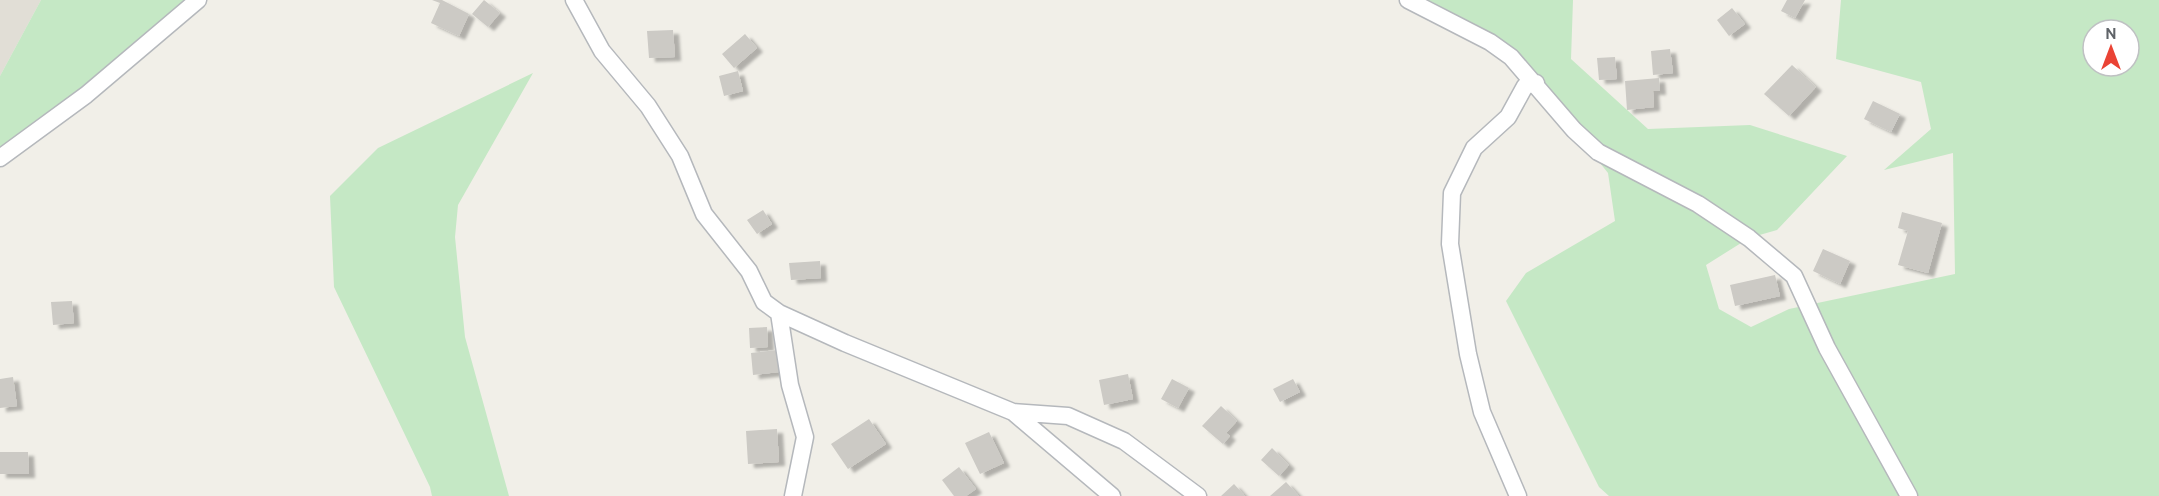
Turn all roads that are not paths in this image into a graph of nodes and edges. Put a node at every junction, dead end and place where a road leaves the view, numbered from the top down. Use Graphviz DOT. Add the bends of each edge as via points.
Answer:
graph roads {
  1 [pos="198,0"];
  2 [pos="574,0"];
  3 [pos="1408,0"];
  4 [pos="1536,82"];
  5 [pos="0,158"];
  6 [pos="779,313"];
  7 [pos="1013,412"];
  8 [pos="793,496"];
  9 [pos="1112,496"];
  10 [pos="1198,496"];
  11 [pos="1518,496"];
  12 [pos="1909,496"];
  1 -- 5 [label="street" via="86,95"];
  2 -- 6 [label="street" via="602,51 648,106 680,156 704,214 749,271 764,302"];
  3 -- 4 [label="street" via="1490,42"];
  4 -- 11 [label="street" via="1525,86 1508,117 1474,148 1452,193 1451,213 1450,244 1468,354 1482,412"];
  4 -- 12 [label="street" via="1574,130 1598,152 1698,204 1749,238 1794,276 1827,348"];
  6 -- 7 [label="street"];
  6 -- 8 [label="street" via="790,385 805,436"];
  7 -- 9 [label="street"];
  7 -- 10 [label="street" via="1068,416 1124,441"];
}
